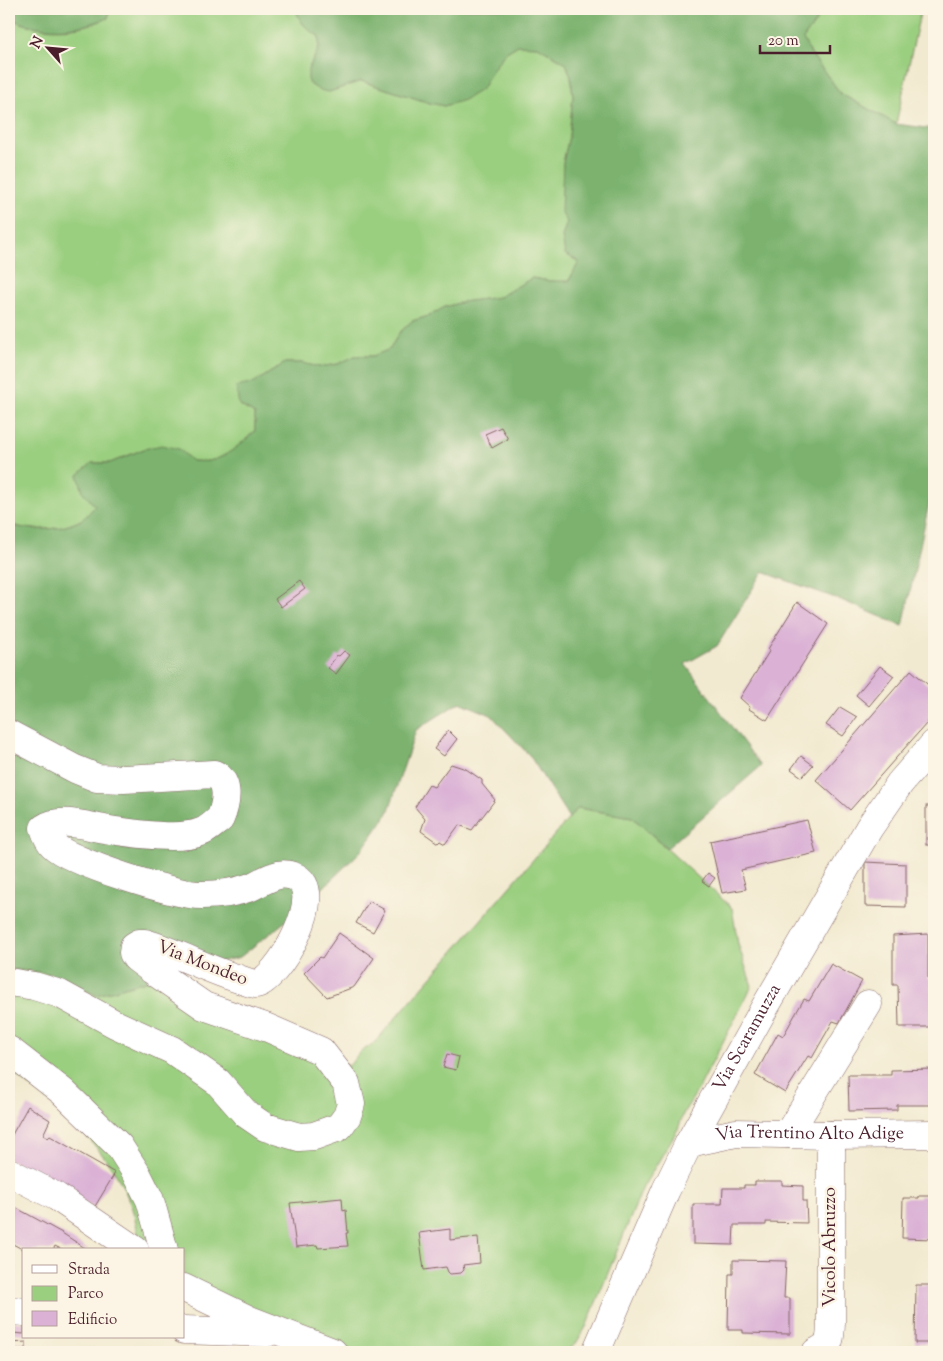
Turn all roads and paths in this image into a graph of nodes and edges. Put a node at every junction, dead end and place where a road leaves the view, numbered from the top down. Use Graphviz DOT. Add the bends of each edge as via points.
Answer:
graph roads {
  1 [pos="9,734"];
  2 [pos="934,744"];
  3 [pos="9,982"];
  4 [pos="868,1004"];
  5 [pos="9,1050"];
  6 [pos="788,1134"];
  7 [pos="934,1134"];
  8 [pos="832,1135"];
  9 [pos="689,1143"];
  10 [pos="9,1172"];
  11 [pos="132,1248"];
  12 [pos="164,1248"];
  13 [pos="185,1288"];
  14 [pos="9,1310"];
  15 [pos="22,1312"];
  16 [pos="185,1330"];
  17 [pos="281,1333"];
  18 [pos="333,1352"];
  19 [pos="596,1352"];
  20 [pos="816,1352"];
  1 -- 3 [label="street, Via Mondeo" via="91,777 124,780 214,774 219,777 226,798 222,815 200,833 160,836 72,822 45,826 44,829 54,846 88,863 155,886 201,896 240,890 280,874 300,879 306,899 302,922 286,954 262,982 254,984 230,976 145,943 134,946 132,953 204,1006 321,1051 346,1083 351,1104 347,1116 339,1127 314,1136 299,1137 265,1126 246,1114 218,1082 172,1050 60,994"];
  2 -- 9 [label="street, Via Scaramuzza" via="900,783 869,828"];
  4 -- 6 [label="street"];
  5 -- 12 [label="street" via="63,1092 119,1146 150,1200"];
  6 -- 8 [label="street, Via Trentino Alto Adige"];
  6 -- 9 [label="street, Via Trentino Alto Adige" via="736,1133"];
  7 -- 8 [label="street, Via Trentino Alto Adige"];
  8 -- 20 [label="street, Vicolo Abruzzo" via="830,1342"];
  9 -- 19 [label="street, Via Scaramuzza"];
  10 -- 11 [label="street" via="56,1197"];
  13 -- 17 [label="street"];
  14 -- 15 [label="street"];
  16 -- 17 [label="street"];
  17 -- 18 [label="street"];
}
